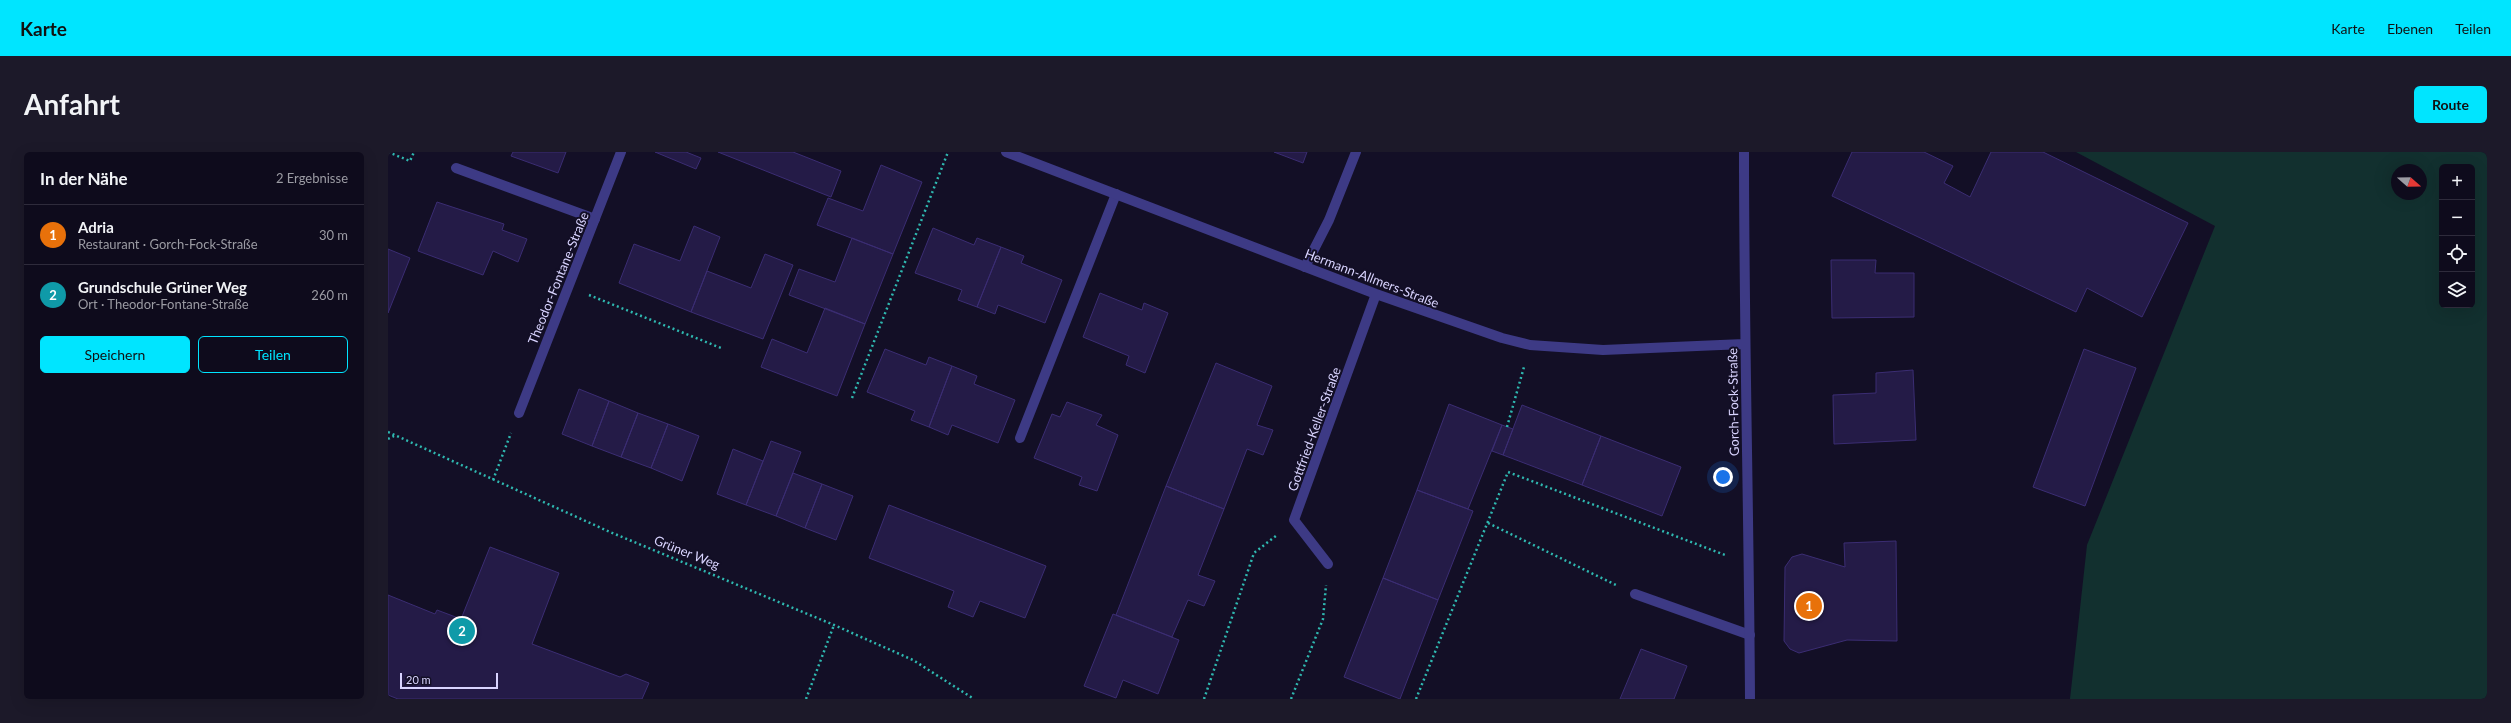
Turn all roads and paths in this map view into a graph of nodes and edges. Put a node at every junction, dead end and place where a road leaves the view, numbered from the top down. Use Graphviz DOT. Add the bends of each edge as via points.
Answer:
graph roads {
  1 [pos="388,152"];
  2 [pos="414,152"];
  3 [pos="621,152"];
  4 [pos="948,152"];
  5 [pos="1006,152"];
  6 [pos="1356,152"];
  7 [pos="1744,152"];
  8 [pos="456,168"];
  9 [pos="1116,194"];
  10 [pos="595,219"];
  11 [pos="1305,267"];
  12 [pos="568,287"];
  13 [pos="1376,294"];
  14 [pos="1744,344"];
  15 [pos="1530,345"];
  16 [pos="721,348"];
  17 [pos="852,398"];
  18 [pos="519,413"];
  19 [pos="1507,427"];
  20 [pos="388,432"];
  21 [pos="395,436"];
  22 [pos="1020,438"];
  23 [pos="388,439"];
  24 [pos="493,480"];
  25 [pos="1294,520"];
  26 [pos="1488,523"];
  27 [pos="1328,564"];
  28 [pos="1749,564"];
  29 [pos="1635,594"];
  30 [pos="834,625"];
  31 [pos="1750,635"];
  32 [pos="806,699"];
  33 [pos="974,699"];
  34 [pos="1204,699"];
  35 [pos="1291,699"];
  36 [pos="1416,699"];
  37 [pos="1750,699"];
  1 -- 2 [label="path" via="410,161"];
  3 -- 10 [label="street, Theodor-Fontane-Straße"];
  4 -- 17 [label="path"];
  5 -- 9 [label="street, Hermann-Allmers-Straße"];
  6 -- 11 [label="street" via="1329,220"];
  7 -- 14 [label="street, Gorch-Fock-Straße"];
  8 -- 10 [label="street"];
  9 -- 11 [label="street, Hermann-Allmers-Straße"];
  9 -- 22 [label="street"];
  10 -- 12 [label="street, Theodor-Fontane-Straße"];
  11 -- 13 [label="street, Hermann-Allmers-Straße"];
  12 -- 16 [label="path"];
  12 -- 18 [label="street, Theodor-Fontane-Straße"];
  13 -- 15 [label="street, Hermann-Allmers-Straße" via="1464,326"];
  13 -- 25 [label="street, Gottfried-Keller-Straße"];
  14 -- 15 [label="street, Hermann-Allmers-Straße" via="1603,350"];
  14 -- 28 [label="street, Gorch-Fock-Straße"];
  15 -- 19 [label="path"];
  18 -- 24 [label="path"];
  20 -- 21 [label="path, Grüner Weg"];
  21 -- 23 [label="path"];
  21 -- 24 [label="path, Grüner Weg"];
  24 -- 30 [label="path, Grüner Weg" via="610,532"];
  25 -- 27 [label="street"];
  25 -- 34 [label="path" via="1254,553"];
  26 -- 28 [label="path" via="1508,472"];
  26 -- 29 [label="path"];
  26 -- 36 [label="path"];
  27 -- 35 [label="path" via="1323,619"];
  28 -- 31 [label="street, Gorch-Fock-Straße"];
  29 -- 31 [label="street"];
  30 -- 32 [label="path"];
  30 -- 33 [label="path, Grüner Weg" via="913,660"];
  31 -- 37 [label="street, Gorch-Fock-Straße"];
}
